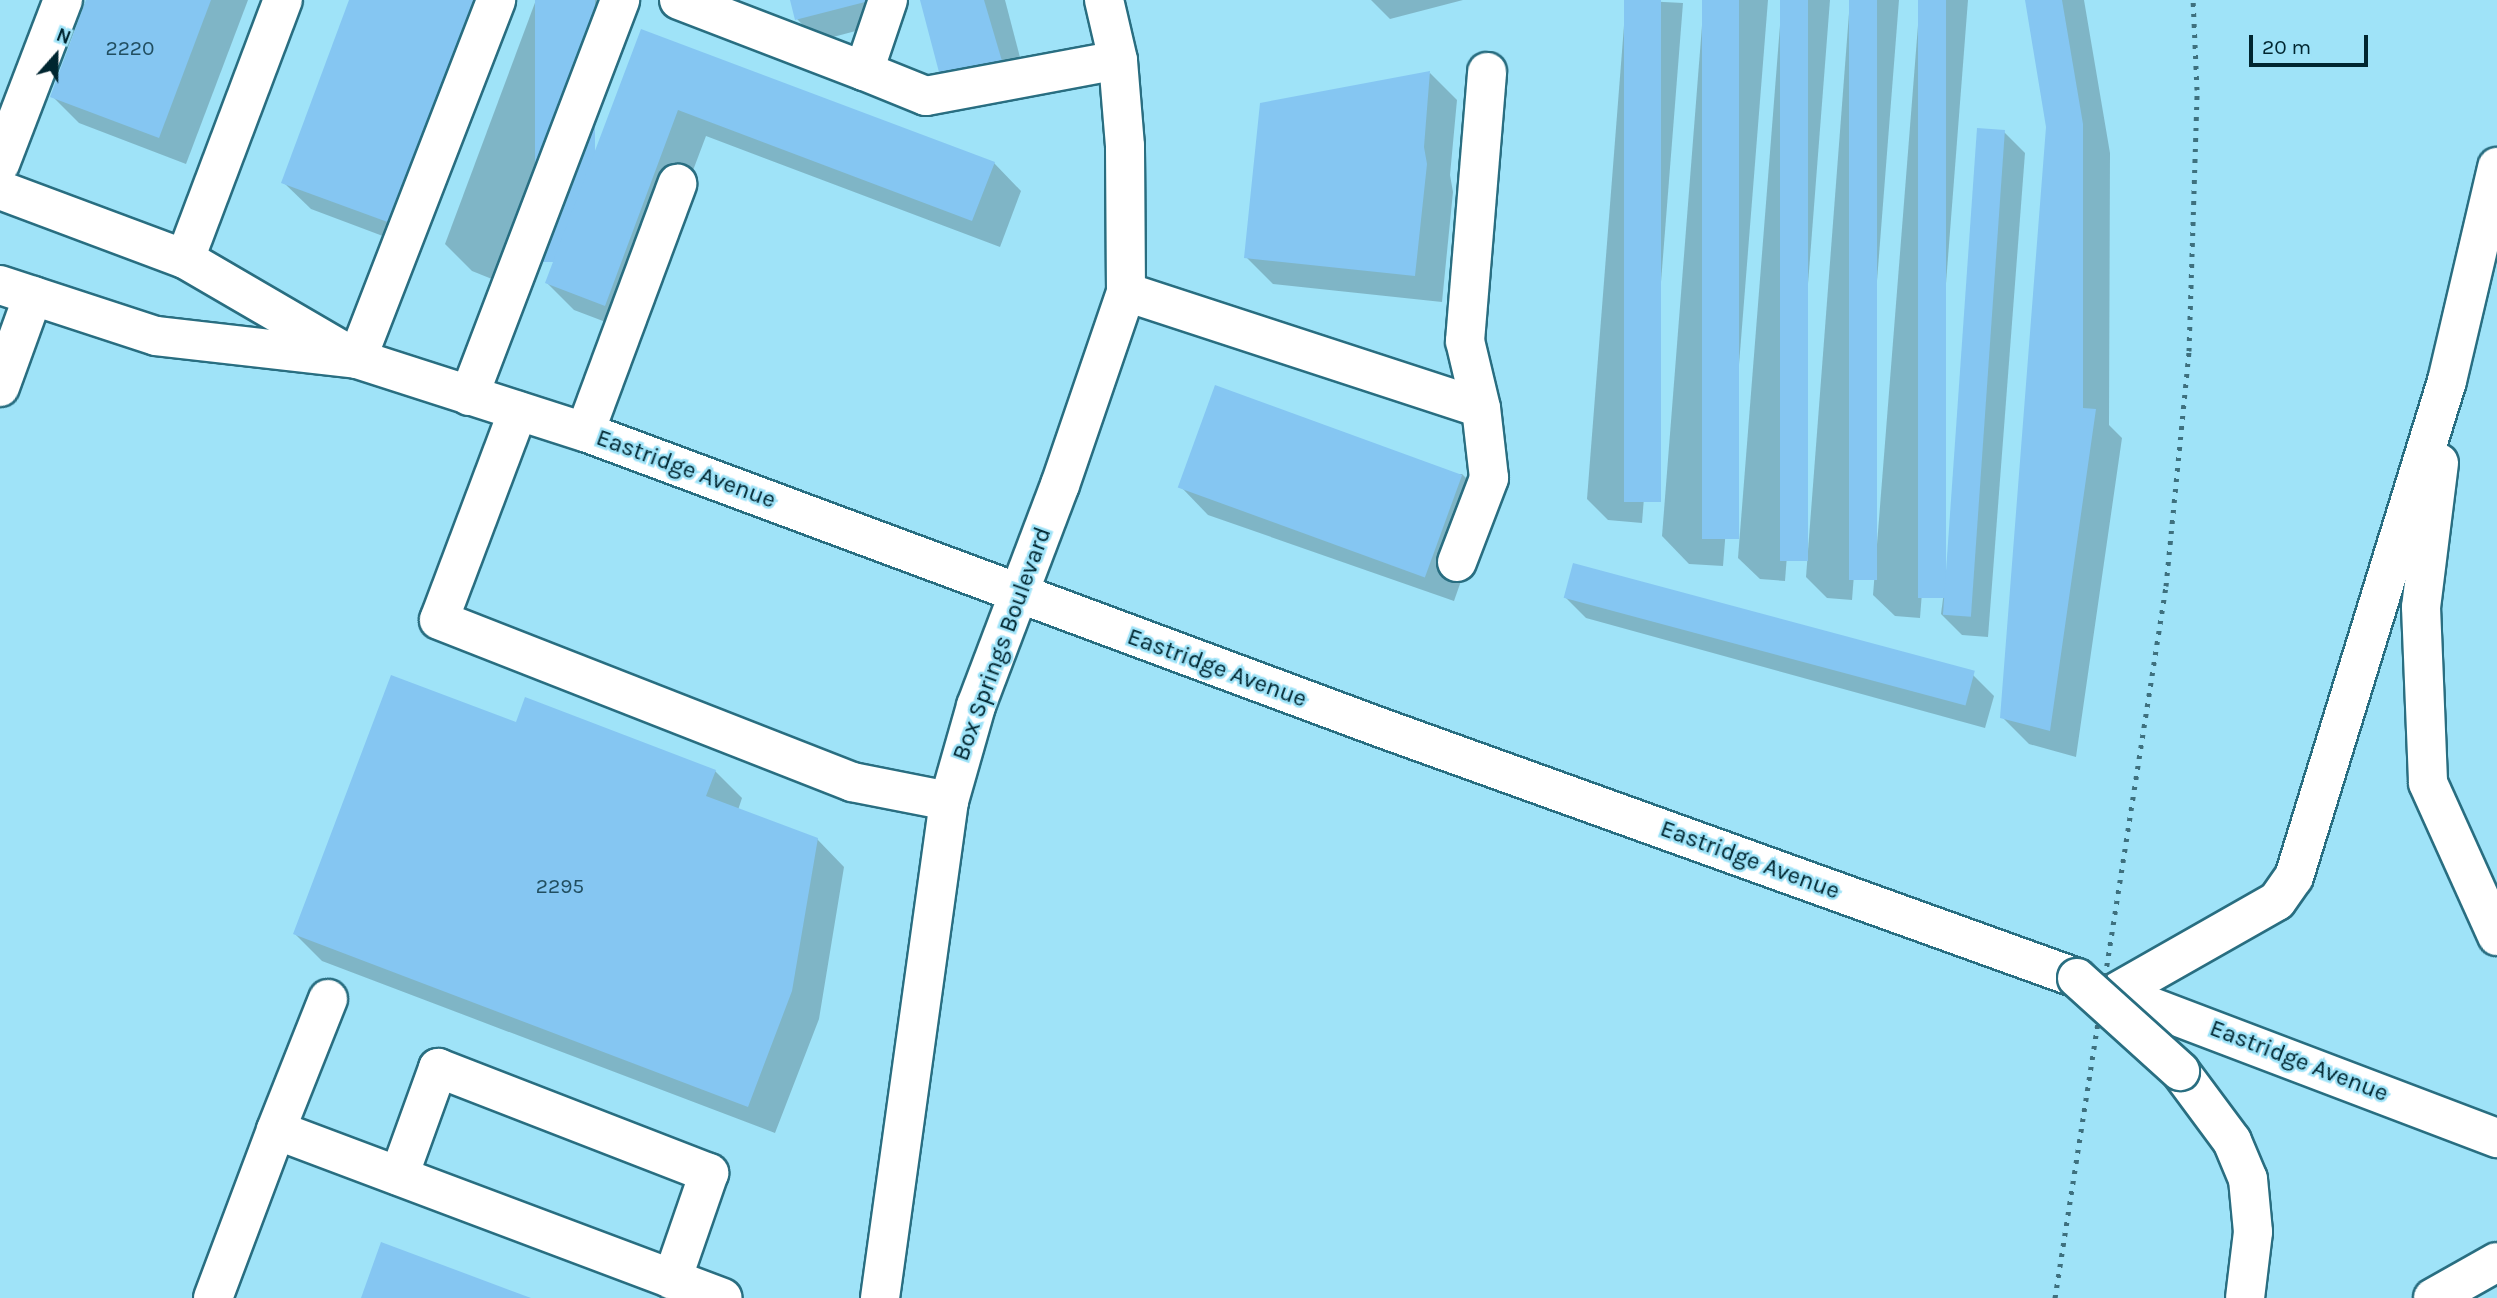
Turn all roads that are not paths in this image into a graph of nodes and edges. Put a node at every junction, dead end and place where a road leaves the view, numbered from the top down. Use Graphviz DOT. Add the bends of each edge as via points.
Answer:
graph roads {
  1 [pos="63,0"];
  2 [pos="283,0"];
  3 [pos="496,0"];
  4 [pos="620,0"];
  5 [pos="679,0"];
  6 [pos="888,0"];
  7 [pos="1104,0"];
  8 [pos="1118,60"];
  9 [pos="864,71"];
  10 [pos="1487,72"];
  11 [pos="0,164"];
  12 [pos="2497,167"];
  13 [pos="677,184"];
  14 [pos="0,190"];
  15 [pos="185,259"];
  16 [pos="16,291"];
  17 [pos="1126,292"];
  18 [pos="357,359"];
  19 [pos="2447,381"];
  20 [pos="0,387"];
  21 [pos="469,396"];
  22 [pos="1480,408"];
  23 [pos="518,411"];
  24 [pos="585,432"];
  25 [pos="1457,562"];
  26 [pos="1018,595"];
  27 [pos="949,801"];
  28 [pos="2497,936"];
  29 [pos="328,999"];
  30 [pos="276,1129"];
  31 [pos="2490,1135"];
  32 [pos="398,1176"];
  33 [pos="2497,1262"];
  34 [pos="673,1280"];
  35 [pos="2443,1292"];
  36 [pos="213,1298"];
  37 [pos="722,1298"];
  38 [pos="880,1298"];
  39 [pos="2245,1298"];
  1 -- 11 [label="main road"];
  2 -- 15 [label="main road"];
  3 -- 18 [label="main road"];
  4 -- 21 [label="main road"];
  5 -- 9 [label="main road"];
  6 -- 9 [label="main road"];
  7 -- 8 [label="main road, Box Springs Boulevard"];
  8 -- 9 [label="main road" via="926,96"];
  8 -- 17 [label="main road, Box Springs Boulevard" via="1128,215"];
  10 -- 22 [label="main road" via="1465,341"];
  12 -- 19 [label="main road"];
  13 -- 24 [label="main road"];
  14 -- 15 [label="main road, Eastridge Avenue"];
  15 -- 18 [label="main road, Eastridge Avenue"];
  16 -- 18 [label="main road, Eastridge Avenue" via="156,336"];
  16 -- 20 [label="main road"];
  17 -- 22 [label="main road"];
  17 -- 26 [label="main road, Box Springs Boulevard"];
  18 -- 21 [label="main road, Eastridge Avenue"];
  19 -- 28 [label="main road" via="2421,607 2428,783"];
  19 -- 31 [label="main road, Eastridge Avenue" via="2294,877 2277,901 2115,993"];
  21 -- 23 [label="main road, Eastridge Avenue"];
  22 -- 25 [label="main road" via="1489,478"];
  23 -- 24 [label="main road, Eastridge Avenue"];
  23 -- 27 [label="main road" via="439,620 852,782"];
  24 -- 26 [label="main road, Eastridge Avenue"];
  26 -- 27 [label="main road, Box Springs Boulevard" via="976,706"];
  26 -- 39 [label="main road, Eastridge Avenue, bridge" via="2077,978 2180,1071 2232,1141 2248,1179 2253,1232"];
  27 -- 38 [label="main road, Box Springs Boulevard"];
  29 -- 30 [label="main road"];
  30 -- 32 [label="main road"];
  30 -- 36 [label="main road"];
  32 -- 34 [label="main road"];
  32 -- 34 [label="main road" via="438,1068 709,1173"];
  33 -- 35 [label="main road"];
  34 -- 37 [label="main road"];
}
